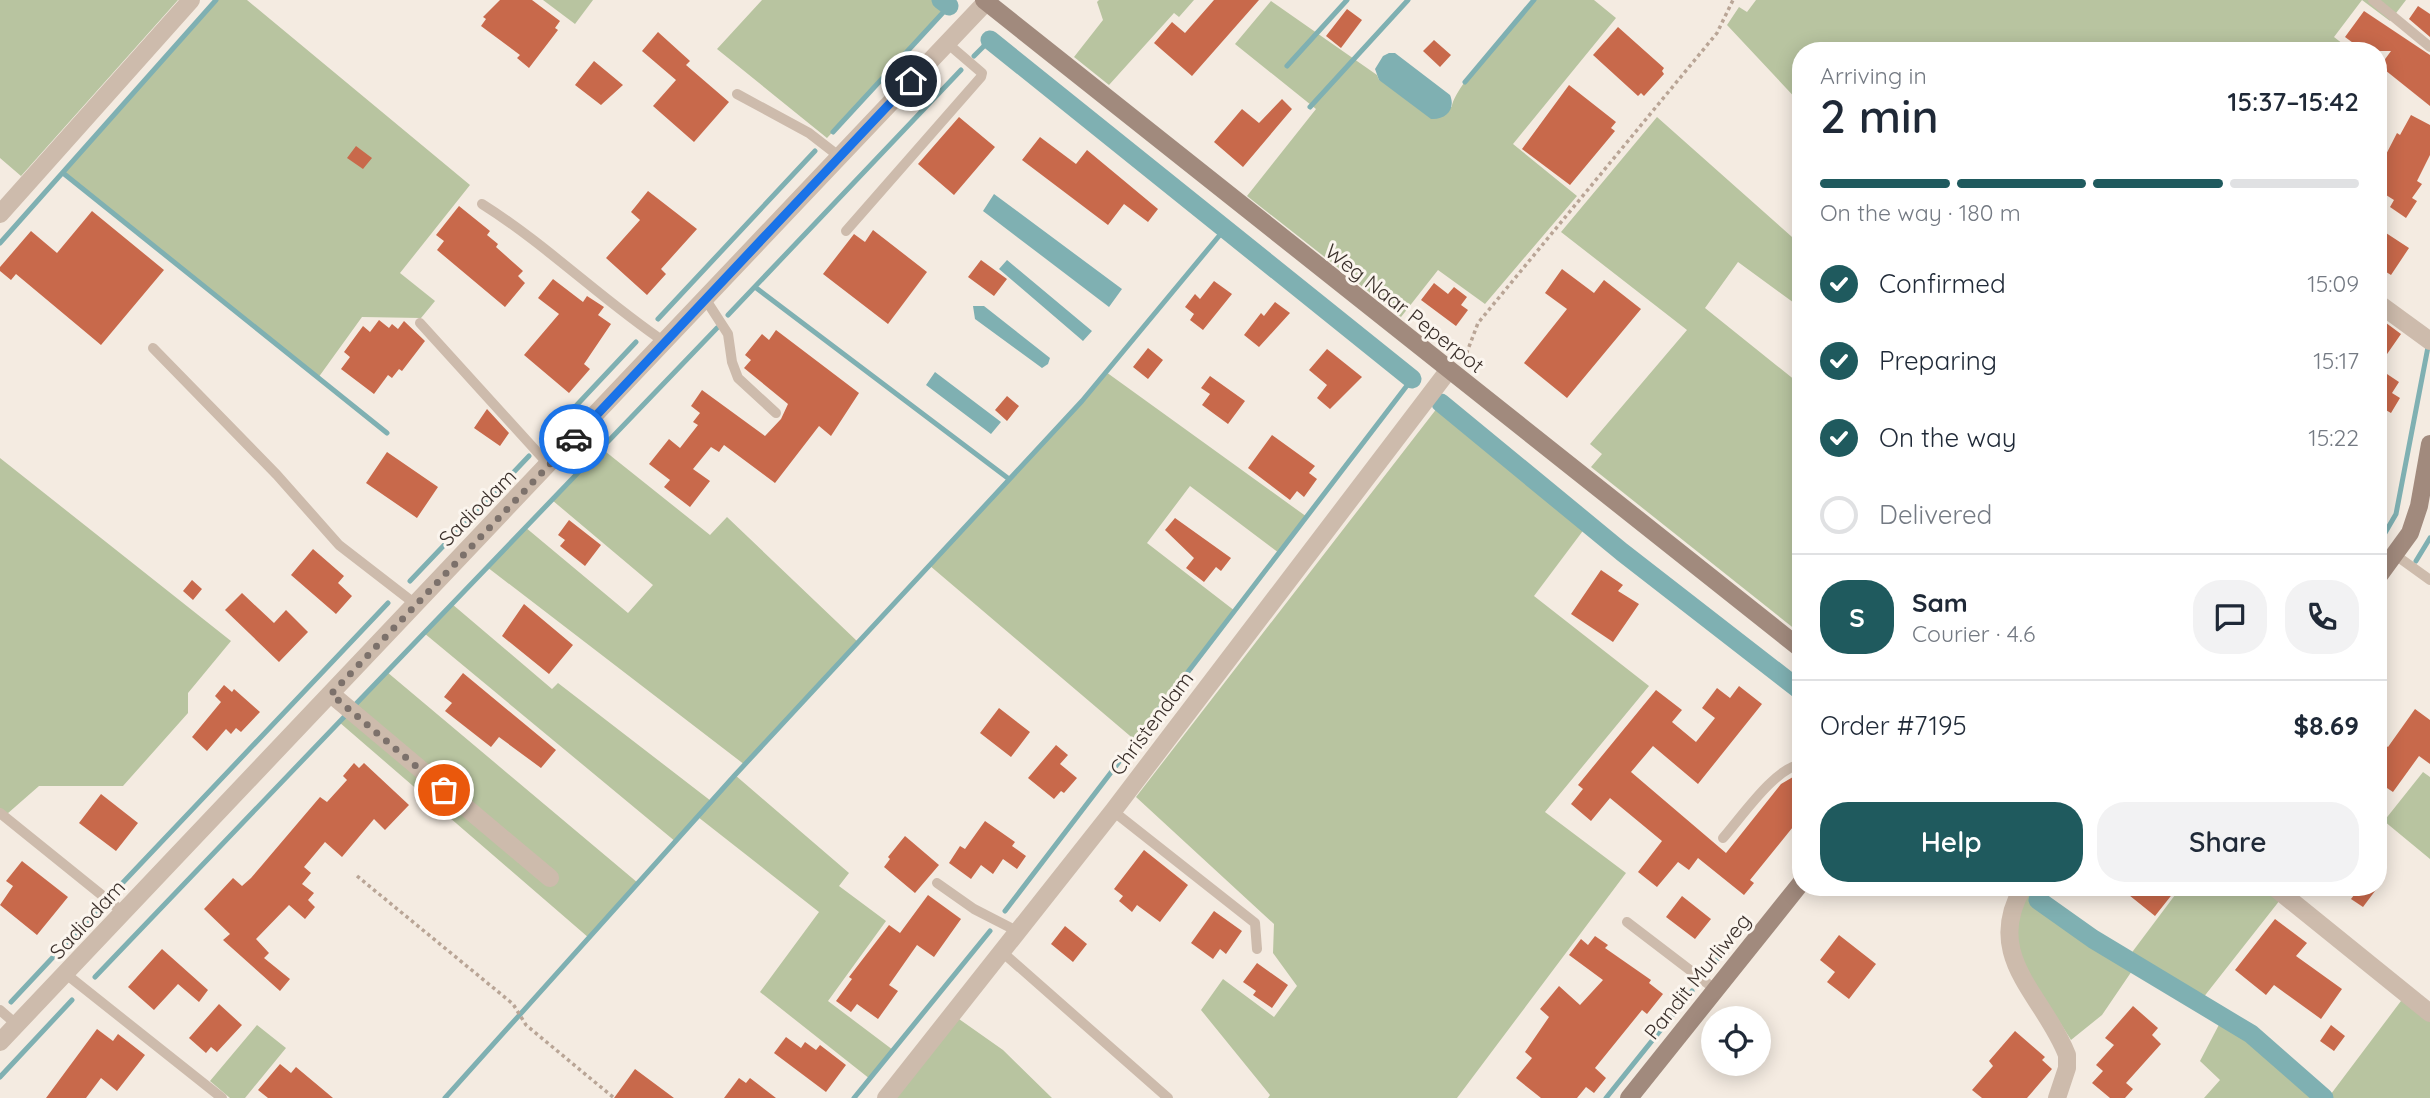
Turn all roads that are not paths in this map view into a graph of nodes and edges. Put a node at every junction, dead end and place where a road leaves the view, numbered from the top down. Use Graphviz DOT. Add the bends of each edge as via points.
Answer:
graph roads {
  1 [pos="191,0"];
  2 [pos="2373,0"];
  3 [pos="985,1"];
  4 [pos="947,43"];
  5 [pos="2430,47"];
  6 [pos="737,94"];
  7 [pos="840,157"];
  8 [pos="482,204"];
  9 [pos="0,214"];
  10 [pos="846,231"];
  11 [pos="706,300"];
  12 [pos="2387,310"];
  13 [pos="420,323"];
  14 [pos="2430,341"];
  15 [pos="666,343"];
  16 [pos="153,348"];
  17 [pos="1453,375"];
  18 [pos="776,413"];
  19 [pos="2430,444"];
  20 [pos="549,465"];
  21 [pos="2426,495"];
  22 [pos="2394,554"];
  23 [pos="2387,564"];
  24 [pos="2430,580"];
  25 [pos="414,603"];
  26 [pos="1792,642"];
  27 [pos="331,694"];
  28 [pos="1792,765"];
  29 [pos="1113,811"];
  30 [pos="0,813"];
  31 [pos="1723,838"];
  32 [pos="550,877"];
  33 [pos="937,883"];
  34 [pos="1792,894"];
  35 [pos="2018,896"];
  36 [pos="2285,896"];
  37 [pos="124,913"];
  38 [pos="1627,922"];
  39 [pos="1017,931"];
  40 [pos="1257,949"];
  41 [pos="1001,951"];
  42 [pos="66,974"];
  43 [pos="1716,989"];
  44 [pos="0,1010"];
  45 [pos="2430,1013"];
  46 [pos="16,1024"];
  47 [pos="0,1042"];
  48 [pos="222,1098"];
  49 [pos="886,1098"];
  50 [pos="1168,1098"];
  51 [pos="1629,1098"];
  52 [pos="2057,1098"];
  1 -- 9 [label="street"];
  2 -- 5 [label="lane"];
  3 -- 4 [label="street, Sadiodam"];
  3 -- 17 [label="street, Weg Naar Peperpot"];
  4 -- 7 [label="street, Sadiodam"];
  4 -- 10 [label="lane" via="982,77"];
  6 -- 7 [label="lane" via="809,133"];
  7 -- 11 [label="street, Sadiodam"];
  8 -- 15 [label="lane"];
  11 -- 15 [label="street, Sadiodam"];
  11 -- 18 [label="lane" via="728,334 738,378"];
  12 -- 14 [label="street"];
  13 -- 20 [label="lane"];
  15 -- 20 [label="street, Sadiodam"];
  16 -- 25 [label="lane" via="340,545"];
  17 -- 26 [label="street, Weg Naar Peperpot"];
  17 -- 29 [label="street, Christendam"];
  19 -- 21 [label="street"];
  20 -- 25 [label="street, Sadiodam"];
  21 -- 22 [label="street" via="2410,533"];
  22 -- 23 [label="street"];
  22 -- 24 [label="lane"];
  25 -- 27 [label="street, Sadiodam"];
  27 -- 32 [label="street"];
  27 -- 37 [label="street, Sadiodam"];
  28 -- 31 [label="lane"];
  29 -- 39 [label="street, Christendam"];
  29 -- 40 [label="lane" via="1255,923"];
  30 -- 37 [label="lane"];
  33 -- 39 [label="lane"];
  34 -- 43 [label="street, Pandit Murliweg"];
  35 -- 52 [label="street" via="2008,934 2010,951 2067,1055"];
  36 -- 45 [label="street"];
  37 -- 42 [label="street, Sadiodam"];
  38 -- 43 [label="lane"];
  39 -- 41 [label="street, Christendam"];
  41 -- 49 [label="street, Christendam"];
  41 -- 50 [label="lane"];
  42 -- 46 [label="street, Sadiodam"];
  42 -- 48 [label="lane"];
  43 -- 51 [label="street, Pandit Murliweg"];
  44 -- 46 [label="lane"];
  46 -- 47 [label="street, Sadiodam"];
}
